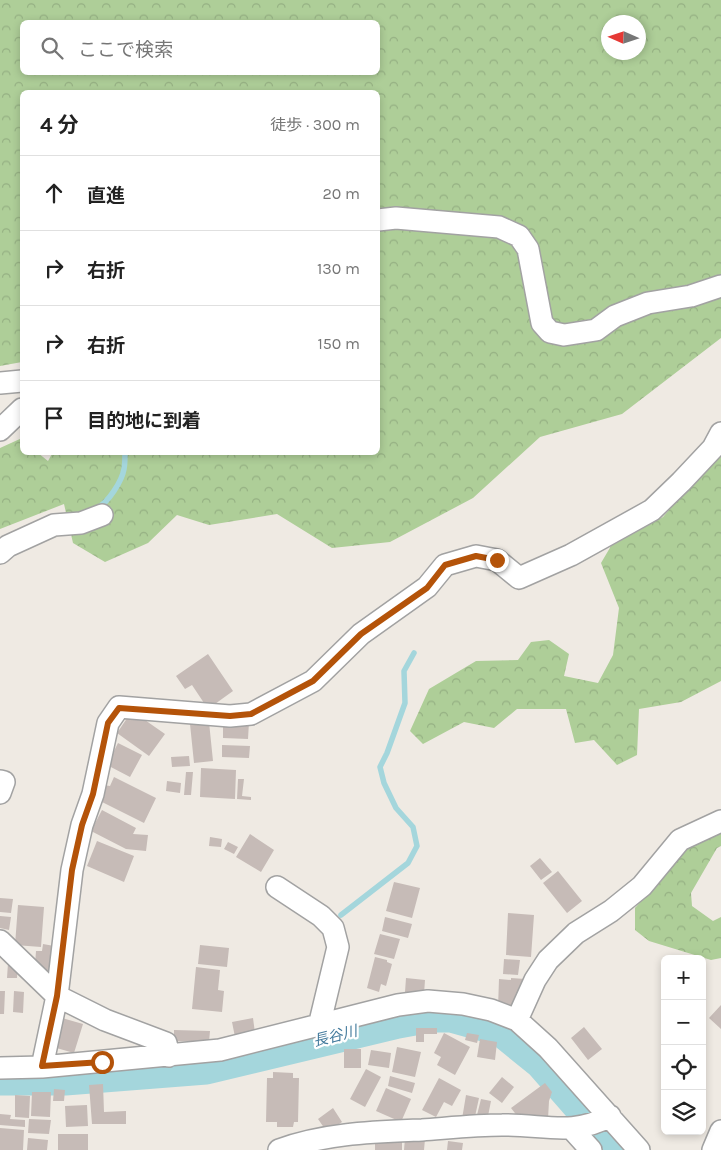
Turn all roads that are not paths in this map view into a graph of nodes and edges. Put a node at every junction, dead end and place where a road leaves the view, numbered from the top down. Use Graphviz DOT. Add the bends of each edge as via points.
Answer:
graph roads {
  1 [pos="380,220"];
  2 [pos="721,286"];
  3 [pos="20,381"];
  4 [pos="0,383"];
  5 [pos="20,410"];
  6 [pos="0,430"];
  7 [pos="721,433"];
  8 [pos="102,515"];
  9 [pos="0,553"];
  10 [pos="0,781"];
  11 [pos="0,793"];
  12 [pos="721,821"];
  13 [pos="277,887"];
  14 [pos="0,941"];
  15 [pos="57,996"];
  16 [pos="517,1020"];
  17 [pos="319,1026"];
  18 [pos="169,1056"];
  19 [pos="42,1066"];
  20 [pos="0,1068"];
  21 [pos="592,1123"];
  22 [pos="721,1131"];
  23 [pos="279,1150"];
  24 [pos="591,1150"];
  25 [pos="638,1150"];
  26 [pos="713,1150"];
  1 -- 2 [label="street" via="396,218 499,227 519,236 528,249 542,323 550,332 564,335 596,330 615,316 648,303 691,296"];
  3 -- 4 [label="street"];
  5 -- 6 [label="street"];
  7 -- 15 [label="street" via="713,448 652,510 571,555 519,578 497,560 476,556 445,565 427,588 361,634 313,681 251,714 230,716 119,708 108,723 72,870"];
  8 -- 9 [label="street" via="82,523 54,525 8,546"];
  10 -- 11 [label="street" via="4,782"];
  12 -- 16 [label="street" via="680,840 642,886 576,933 548,960"];
  13 -- 17 [label="street" via="321,916 333,928 338,947"];
  14 -- 15 [label="street"];
  15 -- 18 [label="street" via="105,1020 166,1043"];
  15 -- 19 [label="street"];
  16 -- 17 [label="street" via="463,1004 428,1001 398,1005"];
  16 -- 21 [label="street" via="548,1048"];
  17 -- 18 [label="street" via="220,1050"];
  18 -- 19 [label="street"];
  19 -- 20 [label="street"];
  21 -- 23 [label="street" via="350,1134"];
  21 -- 24 [label="street"];
  21 -- 25 [label="street"];
  22 -- 26 [label="street"];
}
